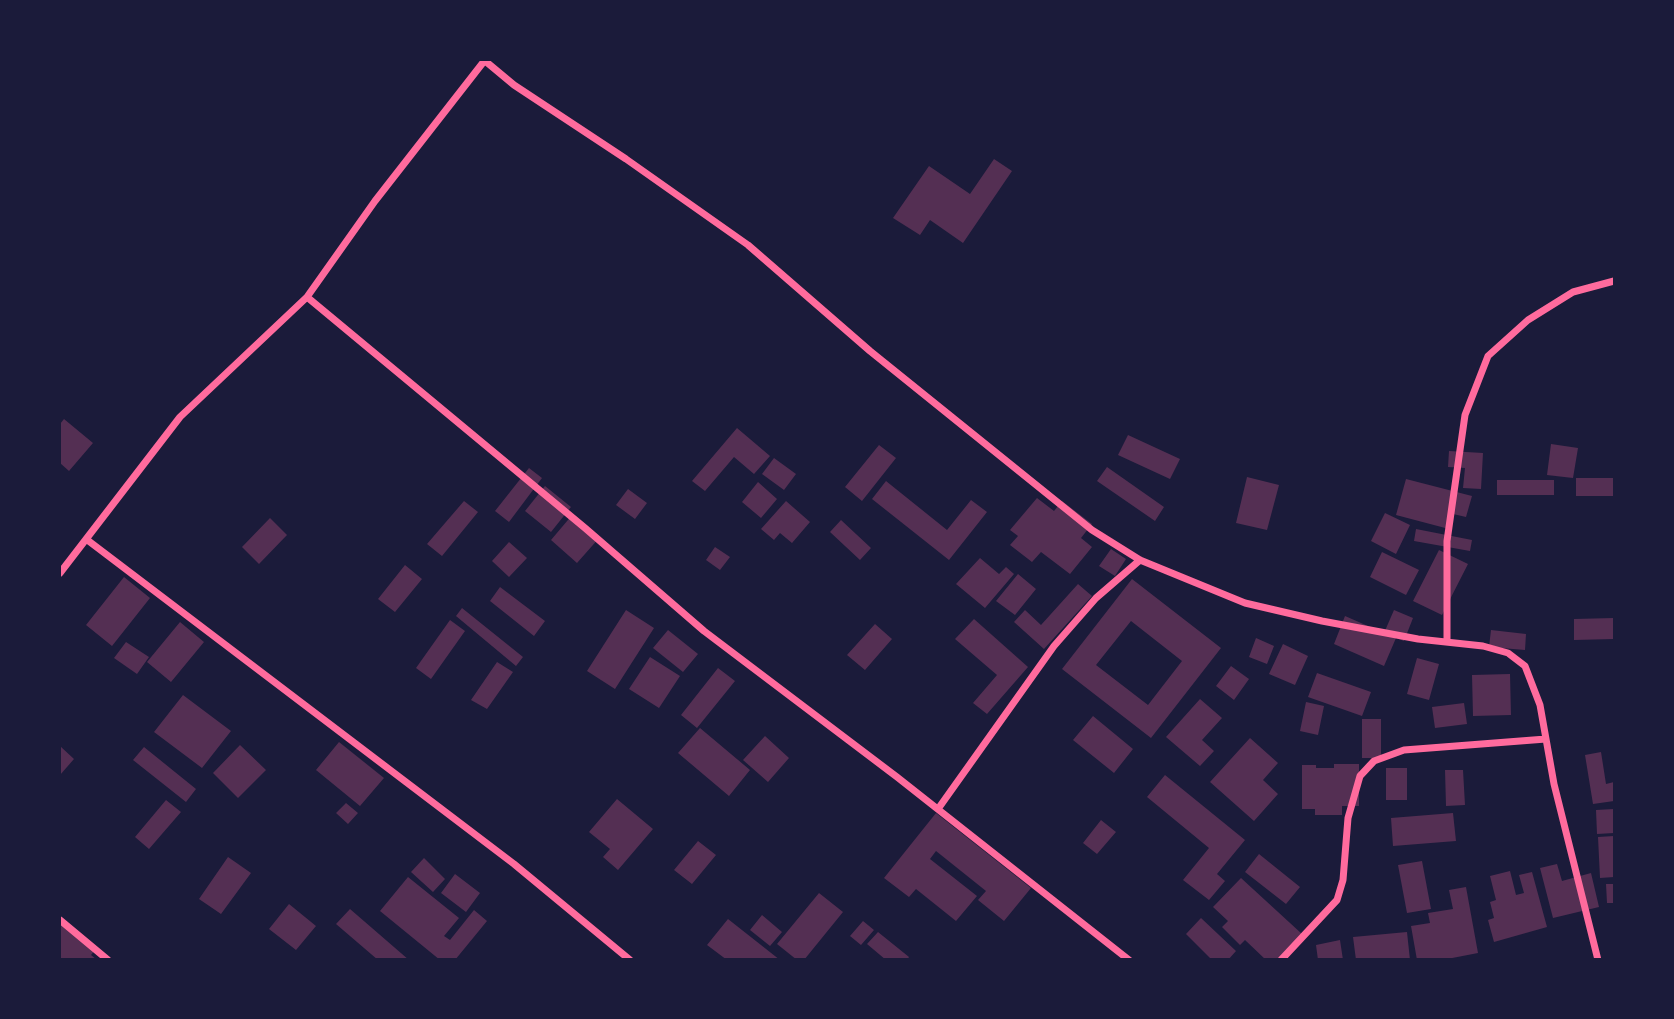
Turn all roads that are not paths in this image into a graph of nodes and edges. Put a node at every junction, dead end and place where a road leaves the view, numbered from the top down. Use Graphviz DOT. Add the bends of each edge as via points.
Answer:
graph roads {
  1 [pos="484,60"];
  2 [pos="1615,281"];
  3 [pos="307,297"];
  4 [pos="86,539"];
  5 [pos="1140,561"];
  6 [pos="60,573"];
  7 [pos="1447,642"];
  8 [pos="1546,739"];
  9 [pos="938,809"];
  10 [pos="60,920"];
  11 [pos="108,960"];
  12 [pos="630,960"];
  13 [pos="1129,960"];
  14 [pos="1281,960"];
  15 [pos="1598,960"];
  1 -- 3 [label="street"];
  1 -- 5 [label="street" via="748,245 870,351 1092,530"];
  2 -- 7 [label="street" via="1573,292 1528,320 1488,356 1465,415 1452,503 1447,541"];
  3 -- 4 [label="street" via="180,417"];
  3 -- 9 [label="street" via="704,631"];
  4 -- 6 [label="street"];
  4 -- 12 [label="street" via="514,864"];
  5 -- 7 [label="street" via="1245,603"];
  5 -- 9 [label="street" via="1096,598 1054,646"];
  7 -- 8 [label="street" via="1508,653 1525,666 1540,705"];
  8 -- 14 [label="street" via="1404,750 1374,761 1360,776 1348,818 1343,880 1336,900"];
  8 -- 15 [label="street"];
  9 -- 13 [label="street"];
  10 -- 11 [label="street"];
}
